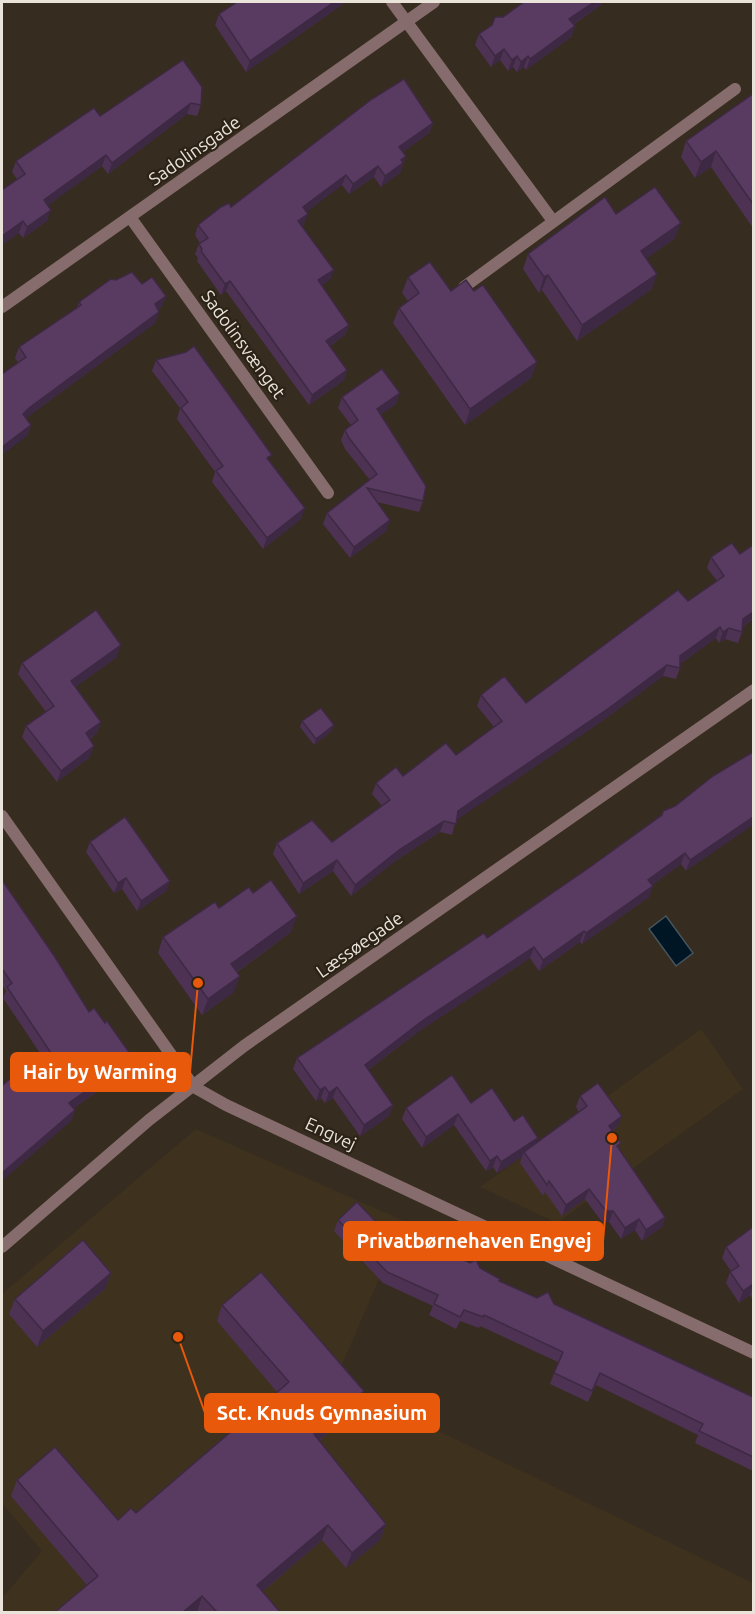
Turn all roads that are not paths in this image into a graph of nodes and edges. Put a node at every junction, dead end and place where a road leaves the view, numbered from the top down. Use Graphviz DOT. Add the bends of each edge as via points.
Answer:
graph roads {
  1 [pos="392,2"];
  2 [pos="434,2"];
  3 [pos="405,21"];
  4 [pos="735,90"];
  5 [pos="130,217"];
  6 [pos="553,221"];
  7 [pos="464,287"];
  8 [pos="2,307"];
  9 [pos="328,493"];
  10 [pos="753,690"];
  11 [pos="2,816"];
  12 [pos="194,1087"];
  13 [pos="2,1247"];
  14 [pos="753,1353"];
  1 -- 3 [label="street"];
  2 -- 3 [label="street, Sadolinsgade"];
  3 -- 5 [label="street, Sadolinsgade"];
  3 -- 6 [label="street"];
  4 -- 6 [label="street"];
  5 -- 8 [label="street, Sadolinsgade"];
  5 -- 9 [label="street, Sadolinsvænget"];
  6 -- 7 [label="street"];
  10 -- 12 [label="street, Læssøegade" via="244,1047"];
  11 -- 12 [label="street, Engvej"];
  12 -- 13 [label="street, Læssøegade" via="149,1120"];
  12 -- 14 [label="street, Engvej"];
}
